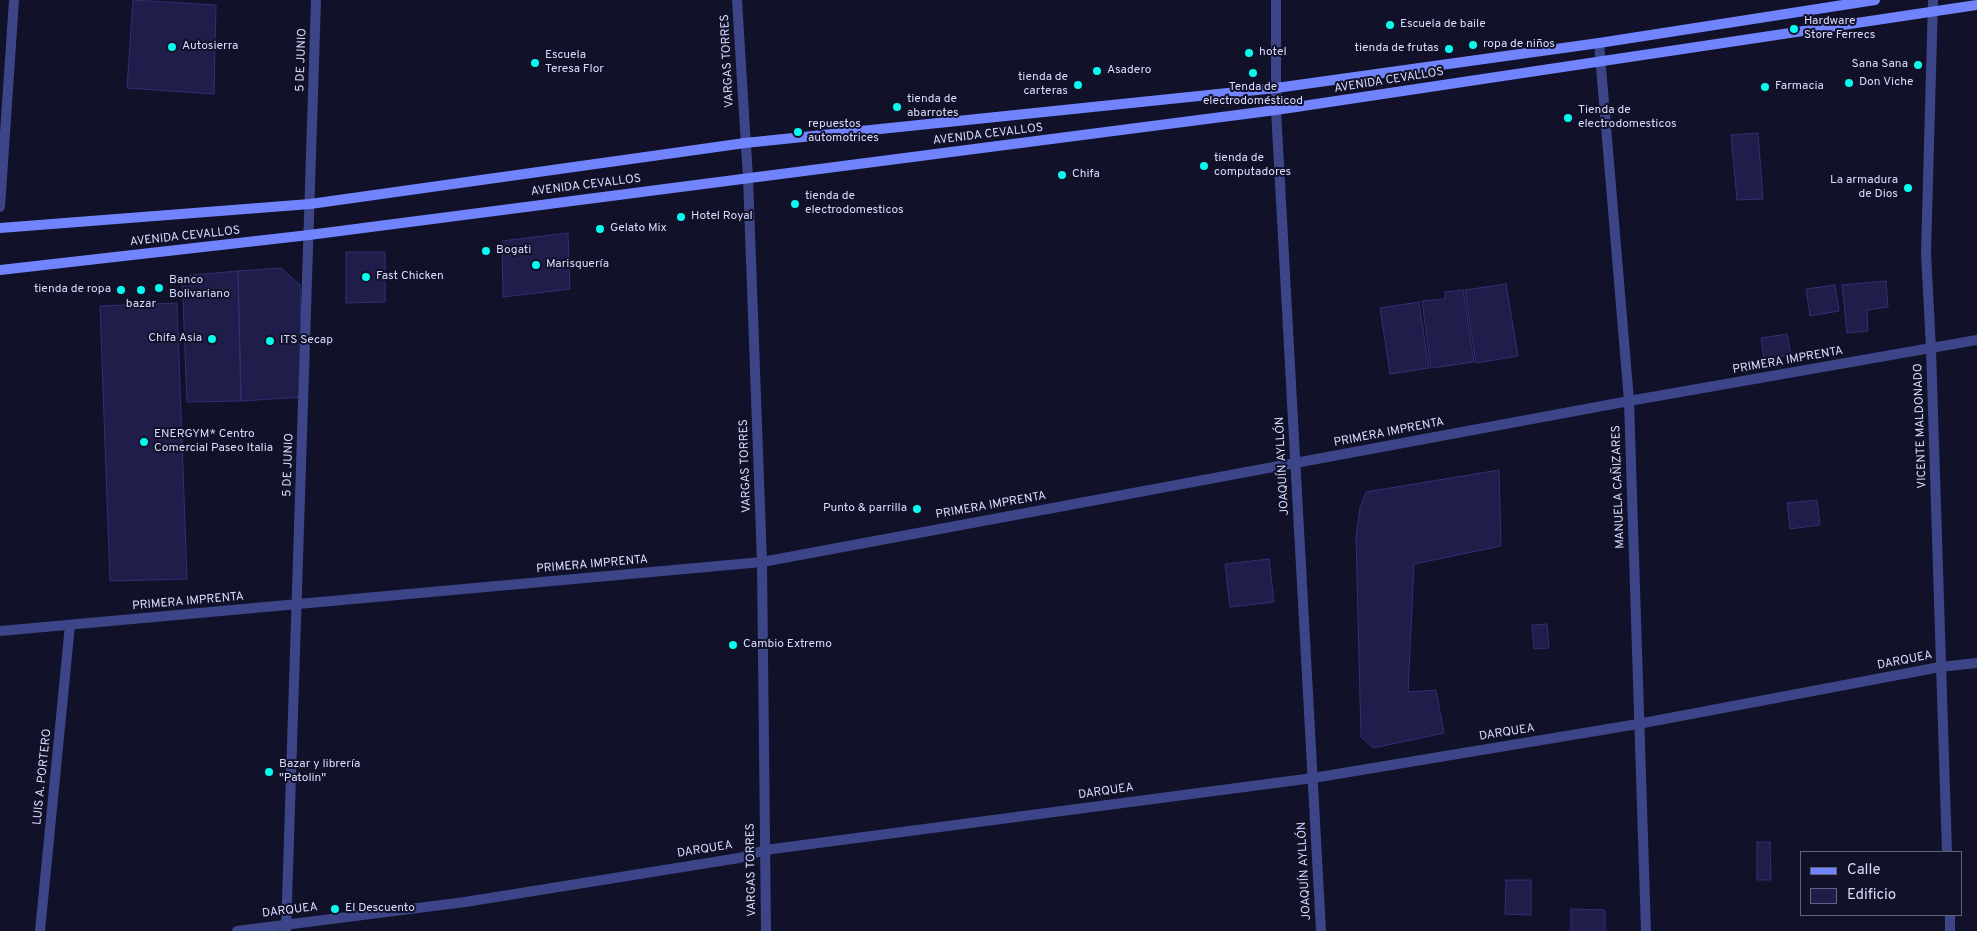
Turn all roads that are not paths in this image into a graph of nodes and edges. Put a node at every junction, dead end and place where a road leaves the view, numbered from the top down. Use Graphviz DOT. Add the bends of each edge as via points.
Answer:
graph roads {
  1 [pos="14,0"];
  2 [pos="316,0"];
  3 [pos="737,0"];
  4 [pos="1276,0"];
  5 [pos="1875,0"];
  6 [pos="1932,5"];
  7 [pos="1977,5"];
  8 [pos="1599,44"];
  9 [pos="1601,61"];
  10 [pos="1276,88"];
  11 [pos="1276,110"];
  12 [pos="745,144"];
  13 [pos="748,178"];
  14 [pos="310,204"];
  15 [pos="0,207"];
  16 [pos="0,228"];
  17 [pos="309,236"];
  18 [pos="0,270"];
  19 [pos="1977,340"];
  20 [pos="1931,349"];
  21 [pos="1629,400"];
  22 [pos="1295,463"];
  23 [pos="762,562"];
  24 [pos="297,605"];
  25 [pos="70,624"];
  26 [pos="0,630"];
  27 [pos="1977,663"];
  28 [pos="1940,667"];
  29 [pos="1638,724"];
  30 [pos="1312,778"];
  31 [pos="765,850"];
  32 [pos="1947,851"];
  33 [pos="1950,916"];
  34 [pos="286,927"];
  35 [pos="40,931"];
  36 [pos="237,931"];
  37 [pos="766,931"];
  38 [pos="1321,931"];
  39 [pos="1646,931"];
  40 [pos="1950,931"];
  1 -- 15 [label="street"];
  2 -- 14 [label="street, 5 DE JUNIO"];
  3 -- 12 [label="street, VARGAS TORRES"];
  4 -- 10 [label="street, JOAQUÍN AYLLÓN"];
  5 -- 8 [label="main road, AVENIDA CEVALLOS"];
  6 -- 7 [label="main road, AVENIDA CEVALLOS"];
  6 -- 9 [label="main road, AVENIDA CEVALLOS"];
  6 -- 20 [label="street, VICENTE MALDONADO" via="1926,253"];
  8 -- 9 [label="street, MANUELA CAÑIZARES"];
  8 -- 10 [label="main road, AVENIDA CEVALLOS"];
  9 -- 11 [label="main road, AVENIDA CEVALLOS"];
  9 -- 21 [label="street, MANUELA CAÑIZARES"];
  10 -- 11 [label="street, JOAQUÍN AYLLÓN"];
  10 -- 12 [label="main road, AVENIDA CEVALLOS"];
  11 -- 13 [label="main road, AVENIDA CEVALLOS"];
  11 -- 22 [label="street, JOAQUÍN AYLLÓN"];
  12 -- 13 [label="street, VARGAS TORRES"];
  12 -- 14 [label="main road, AVENIDA CEVALLOS"];
  13 -- 17 [label="main road, AVENIDA CEVALLOS"];
  13 -- 23 [label="street, VARGAS TORRES"];
  14 -- 16 [label="main road, AVENIDA CEVALLOS"];
  14 -- 17 [label="street, 5 DE JUNIO"];
  17 -- 18 [label="main road, AVENIDA CEVALLOS"];
  17 -- 24 [label="street, 5 DE JUNIO"];
  19 -- 20 [label="street, PRIMERA IMPRENTA"];
  20 -- 21 [label="street, PRIMERA IMPRENTA"];
  20 -- 28 [label="street, VICENTE MALDONADO"];
  21 -- 22 [label="street, PRIMERA IMPRENTA"];
  21 -- 29 [label="street, MANUELA CAÑIZARES"];
  22 -- 23 [label="street, PRIMERA IMPRENTA"];
  22 -- 30 [label="street, JOAQUÍN AYLLÓN"];
  23 -- 24 [label="street, PRIMERA IMPRENTA"];
  23 -- 31 [label="street, VARGAS TORRES"];
  24 -- 25 [label="street, PRIMERA IMPRENTA"];
  24 -- 34 [label="street, 5 DE JUNIO"];
  25 -- 26 [label="street, PRIMERA IMPRENTA"];
  25 -- 35 [label="street, LUIS A. PORTERO"];
  27 -- 28 [label="street, DARQUEA"];
  28 -- 29 [label="street, DARQUEA"];
  28 -- 32 [label="street, VICENTE MALDONADO"];
  29 -- 30 [label="street, DARQUEA"];
  29 -- 39 [label="street, MANUELA CAÑIZARES"];
  30 -- 31 [label="street, DARQUEA"];
  30 -- 38 [label="street, JOAQUÍN AYLLÓN"];
  31 -- 34 [label="street, DARQUEA" via="739,858"];
  31 -- 37 [label="street, VARGAS TORRES"];
  33 -- 40 [label="street"];
  34 -- 36 [label="street, DARQUEA"];
}
